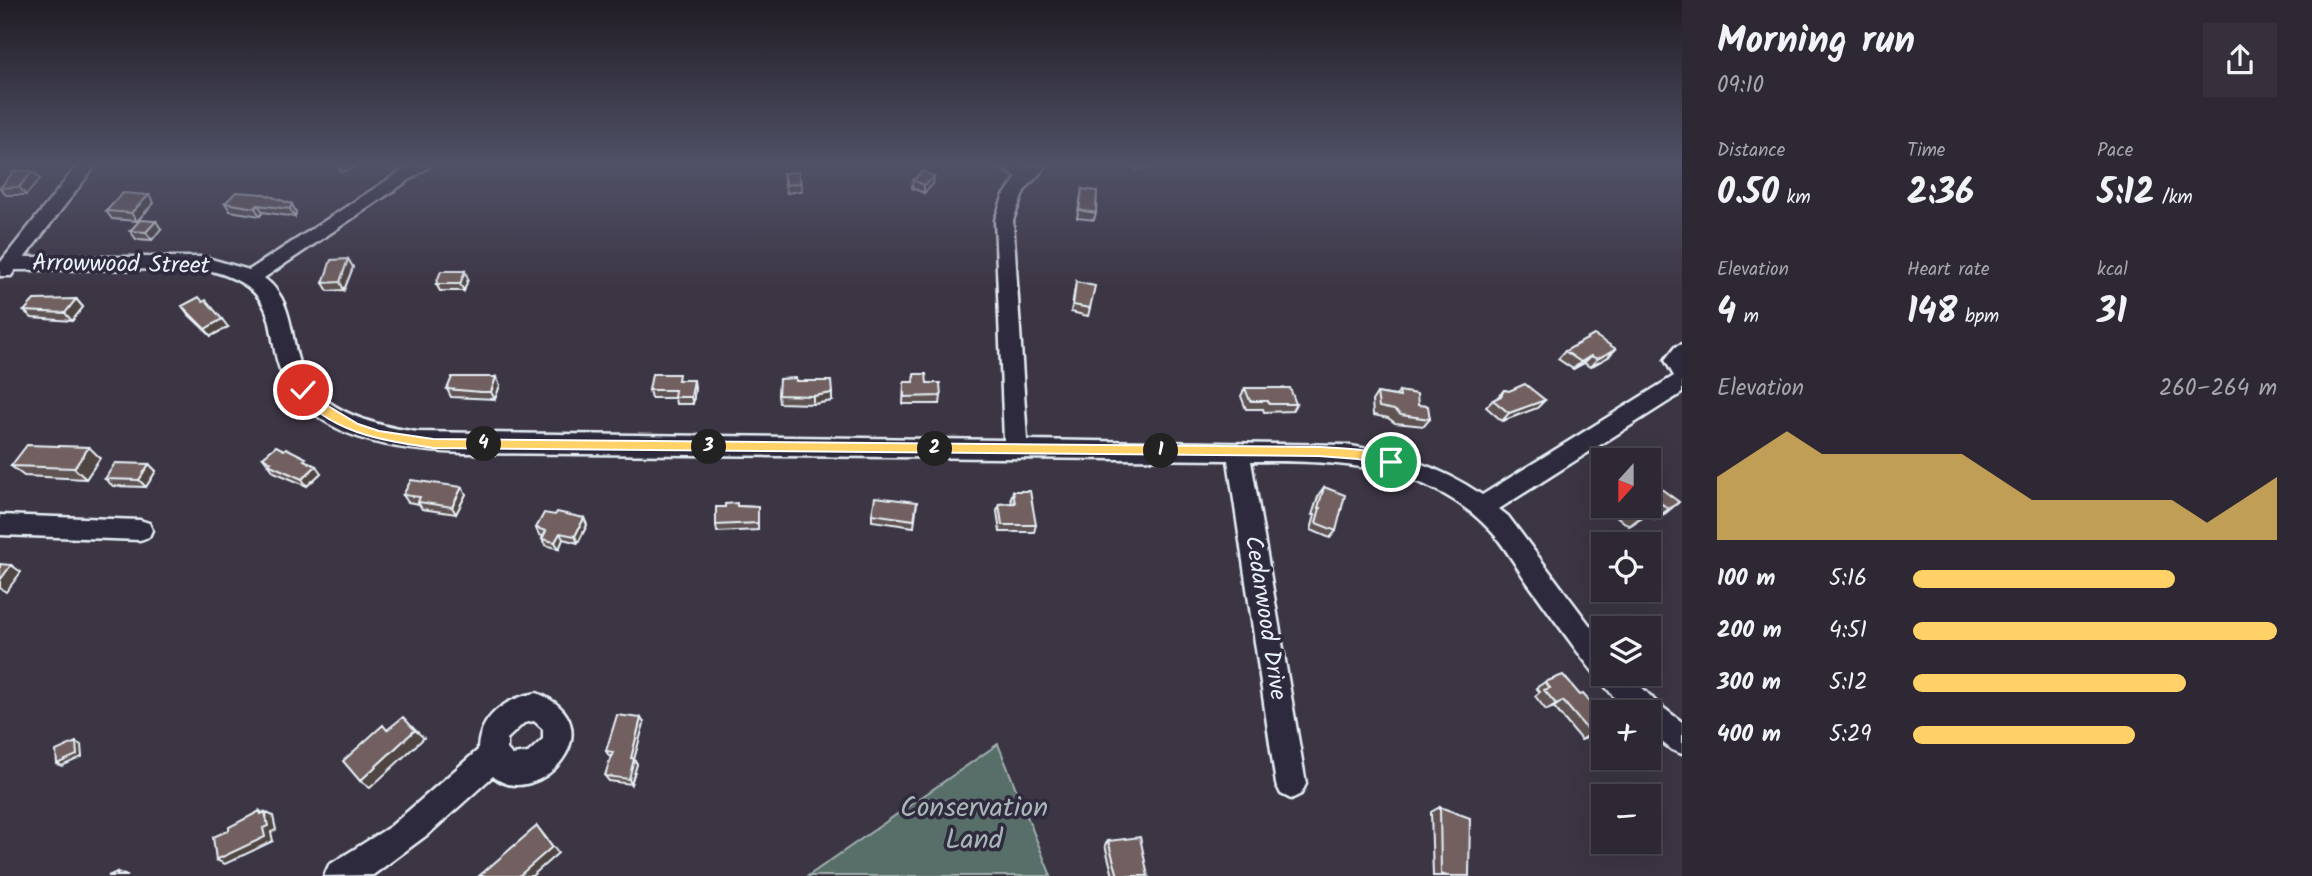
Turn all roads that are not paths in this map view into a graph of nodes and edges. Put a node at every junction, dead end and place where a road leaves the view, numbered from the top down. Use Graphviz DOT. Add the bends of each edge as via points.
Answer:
graph roads {
  1 [pos="55,207"];
  2 [pos="359,207"];
  3 [pos="1007,207"];
  4 [pos="5,270"];
  5 [pos="252,277"];
  6 [pos="1682,352"];
  7 [pos="1682,371"];
  8 [pos="1682,382"];
  9 [pos="1016,450"];
  10 [pos="1238,452"];
  11 [pos="1482,507"];
  12 [pos="0,525"];
  13 [pos="141,530"];
  14 [pos="1591,648"];
  15 [pos="1622,686"];
  16 [pos="1635,700"];
  17 [pos="1661,723"];
  18 [pos="1682,740"];
  19 [pos="494,756"];
  20 [pos="1291,784"];
  21 [pos="340,876"];
  1 -- 4 [label="street"];
  2 -- 5 [label="street"];
  3 -- 9 [label="street" via="1004,233"];
  4 -- 5 [label="street, Arrowwood Street" via="204,263"];
  5 -- 9 [label="street" via="276,305 286,357 303,390 334,416 379,435 433,443"];
  6 -- 7 [label="street" via="1676,360"];
  8 -- 11 [label="street"];
  9 -- 10 [label="street"];
  10 -- 11 [label="street" via="1319,452 1391,462 1418,469"];
  10 -- 20 [label="street, Cedarwood Drive"];
  11 -- 14 [label="street" via="1514,542"];
  12 -- 13 [label="street"];
  15 -- 16 [label="street"];
  17 -- 18 [label="street"];
  19 -- 21 [label="street" via="396,843"];
}
